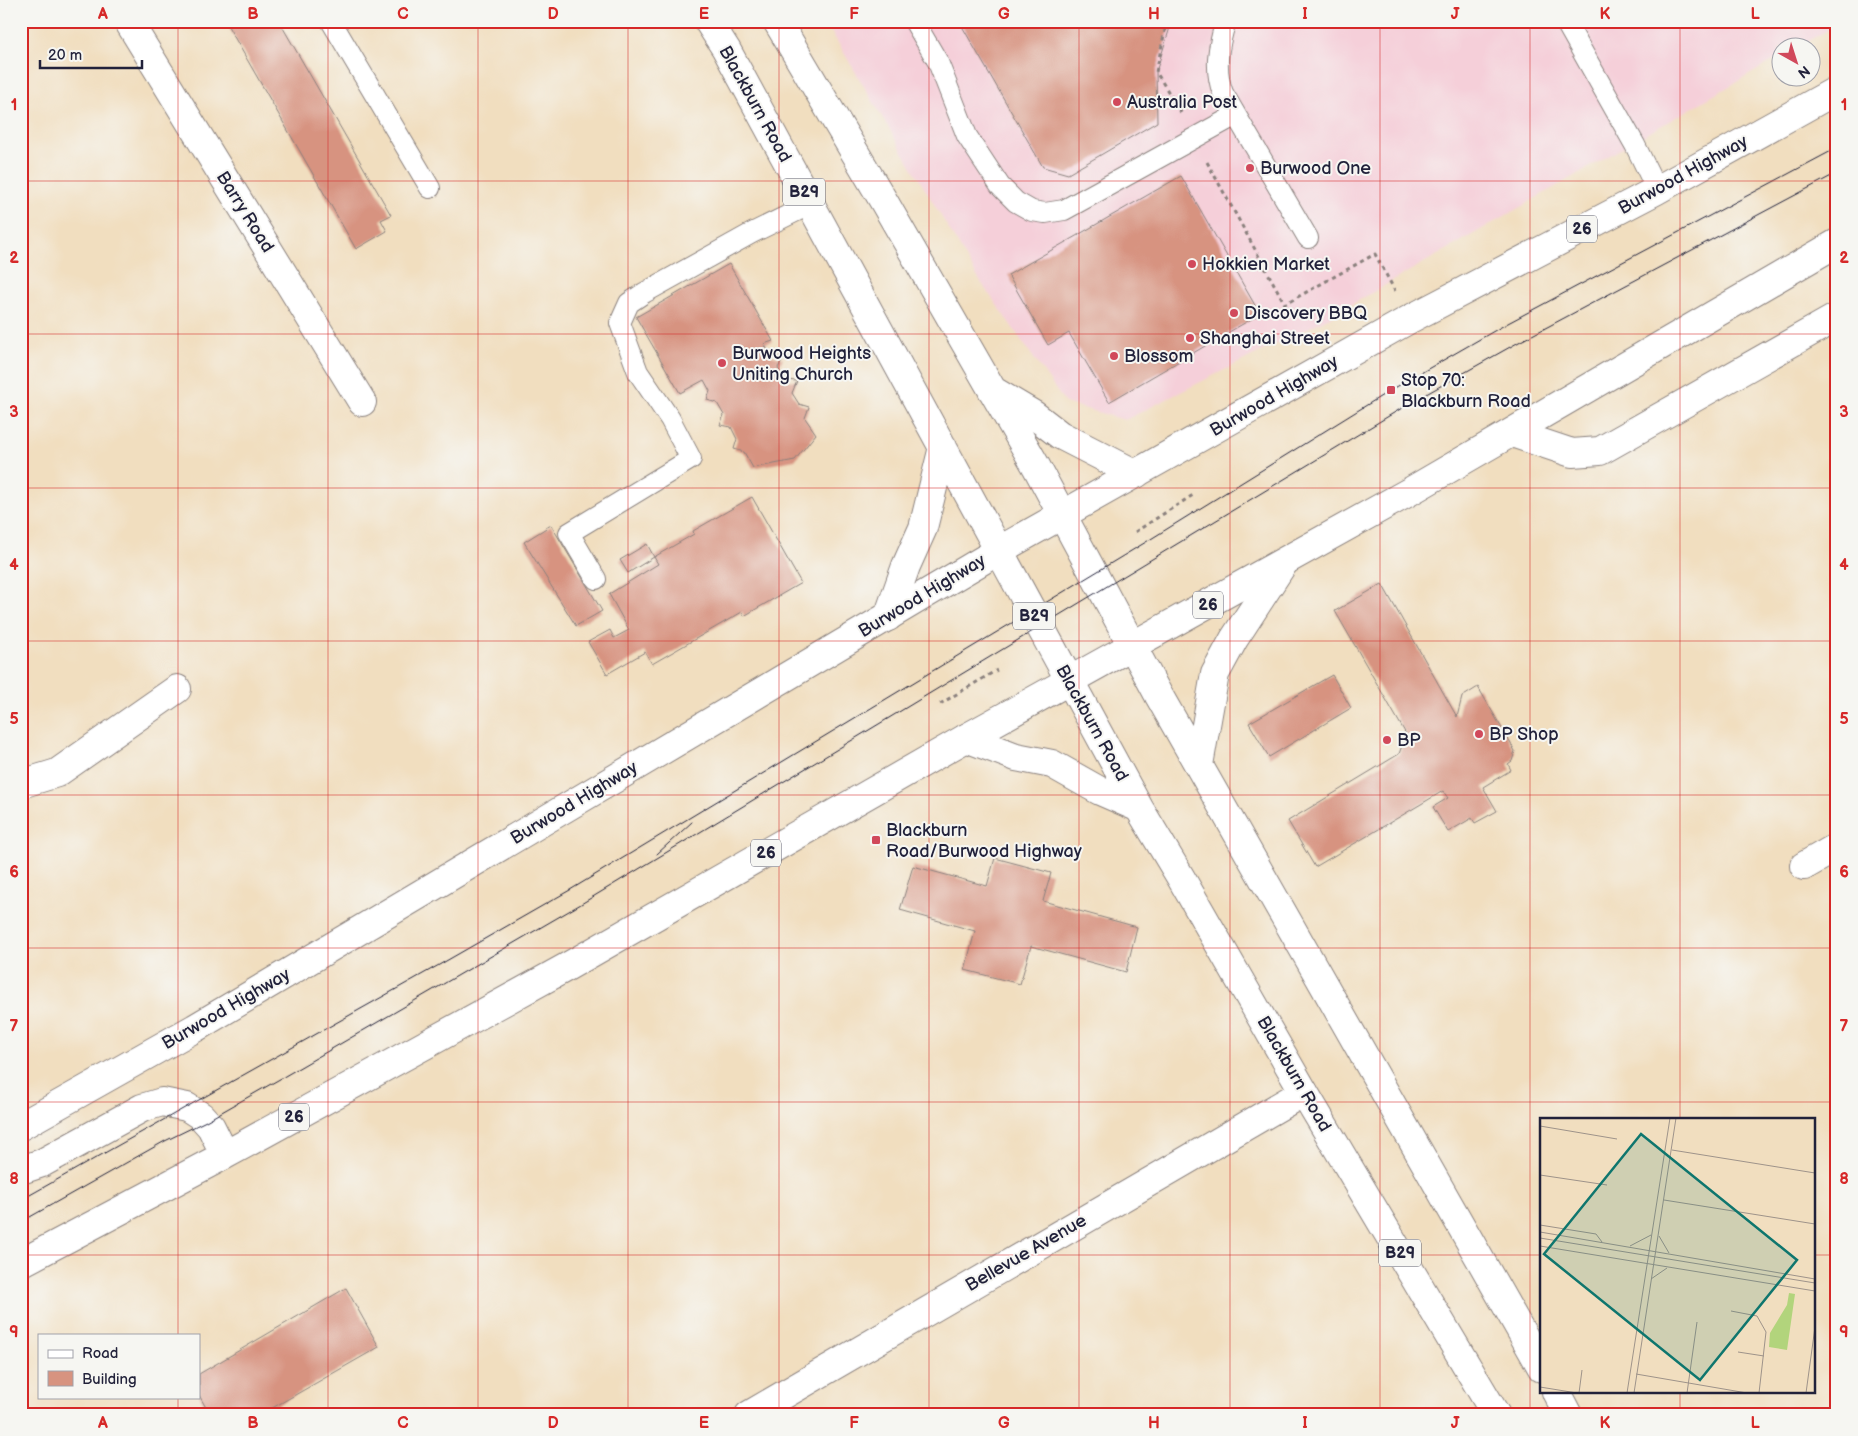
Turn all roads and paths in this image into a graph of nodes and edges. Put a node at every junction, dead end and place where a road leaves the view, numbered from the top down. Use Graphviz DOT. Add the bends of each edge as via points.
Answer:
graph roads {
  1 [pos="128,21"];
  2 [pos="331,21"];
  3 [pos="708,21"];
  4 [pos="777,21"];
  5 [pos="914,21"];
  6 [pos="1167,21"];
  7 [pos="1226,21"];
  8 [pos="1565,21"];
  9 [pos="1156,72"];
  10 [pos="1837,90"];
  11 [pos="1236,115"];
  12 [pos="430,188"];
  13 [pos="1658,190"];
  14 [pos="810,204"];
  15 [pos="1308,238"];
  16 [pos="1837,243"];
  17 [pos="1837,317"];
  18 [pos="991,389"];
  19 [pos="362,402"];
  20 [pos="1512,432"];
  21 [pos="943,447"];
  22 [pos="1136,474"];
  23 [pos="1193,495"];
  24 [pos="1062,516"];
  25 [pos="1135,532"];
  26 [pos="998,551"];
  27 [pos="1283,564"];
  28 [pos="596,579"];
  29 [pos="888,617"];
  30 [pos="1132,647"];
  31 [pos="997,670"];
  32 [pos="1069,682"];
  33 [pos="177,690"];
  34 [pos="940,704"];
  35 [pos="966,738"];
  36 [pos="1199,765"];
  37 [pos="21,784"];
  38 [pos="1139,808"];
  39 [pos="1837,847"];
  40 [pos="1804,866"];
  41 [pos="1304,1092"];
  42 [pos="21,1126"];
  43 [pos="225,1155"];
  44 [pos="21,1170"];
  45 [pos="21,1263"];
  46 [pos="1540,1364"];
  47 [pos="1557,1394"];
  48 [pos="749,1415"];
  49 [pos="1496,1415"];
  50 [pos="1568,1415"];
  1 -- 19 [label="main road, Barry Road"];
  2 -- 12 [label="lane"];
  3 -- 14 [label="main road, Blackburn Road / B29"];
  4 -- 18 [label="main road"];
  5 -- 11 [label="lane" via="938,62 967,136 1000,186 1016,202 1032,211 1064,210"];
  6 -- 9 [label="path"];
  7 -- 11 [label="lane" via="1218,51 1219,81"];
  8 -- 13 [label="lane"];
  10 -- 13 [label="main road, Burwood Highway / 26"];
  11 -- 15 [label="lane"];
  13 -- 22 [label="main road, Burwood Highway / 26" via="1402,324"];
  14 -- 21 [label="main road, Blackburn Road / B29"];
  14 -- 28 [label="lane" via="629,303 620,323 638,372 670,419 691,459 569,533"];
  16 -- 20 [label="main road, 26"];
  17 -- 20 [label="main road" via="1600,451 1572,453"];
  18 -- 22 [label="main road" via="1060,435"];
  18 -- 24 [label="main road"];
  20 -- 27 [label="main road, 26"];
  21 -- 26 [label="main road, Blackburn Road / B29"];
  21 -- 29 [label="main road" via="923,528"];
  22 -- 24 [label="main road, Burwood Highway / 26"];
  23 -- 25 [label="path"];
  24 -- 26 [label="main road, Burwood Highway / 26"];
  24 -- 30 [label="main road"];
  26 -- 29 [label="main road, Burwood Highway / 26"];
  26 -- 32 [label="main road, Blackburn Road / B29"];
  27 -- 30 [label="main road, 26"];
  27 -- 36 [label="main road" via="1215,674"];
  29 -- 42 [label="main road, Burwood Highway / 26" via="203,1023"];
  30 -- 32 [label="main road, 26"];
  30 -- 36 [label="main road"];
  31 -- 34 [label="path"];
  32 -- 35 [label="main road, 26"];
  32 -- 38 [label="main road, Blackburn Road / B29"];
  33 -- 37 [label="main road" via="57,773"];
  35 -- 38 [label="main road" via="1016,757 1052,764"];
  35 -- 43 [label="main road, 26" via="557,972"];
  36 -- 46 [label="main road"];
  38 -- 41 [label="main road, Blackburn Road / B29"];
  39 -- 40 [label="main road"];
  41 -- 48 [label="main road, Bellevue Avenue"];
  41 -- 49 [label="main road, Blackburn Road / B29"];
  43 -- 44 [label="main road" via="211,1127 201,1116 187,1107 162,1102 142,1108 42,1163"];
  43 -- 45 [label="main road, 26"];
  47 -- 50 [label="main road"];
}
